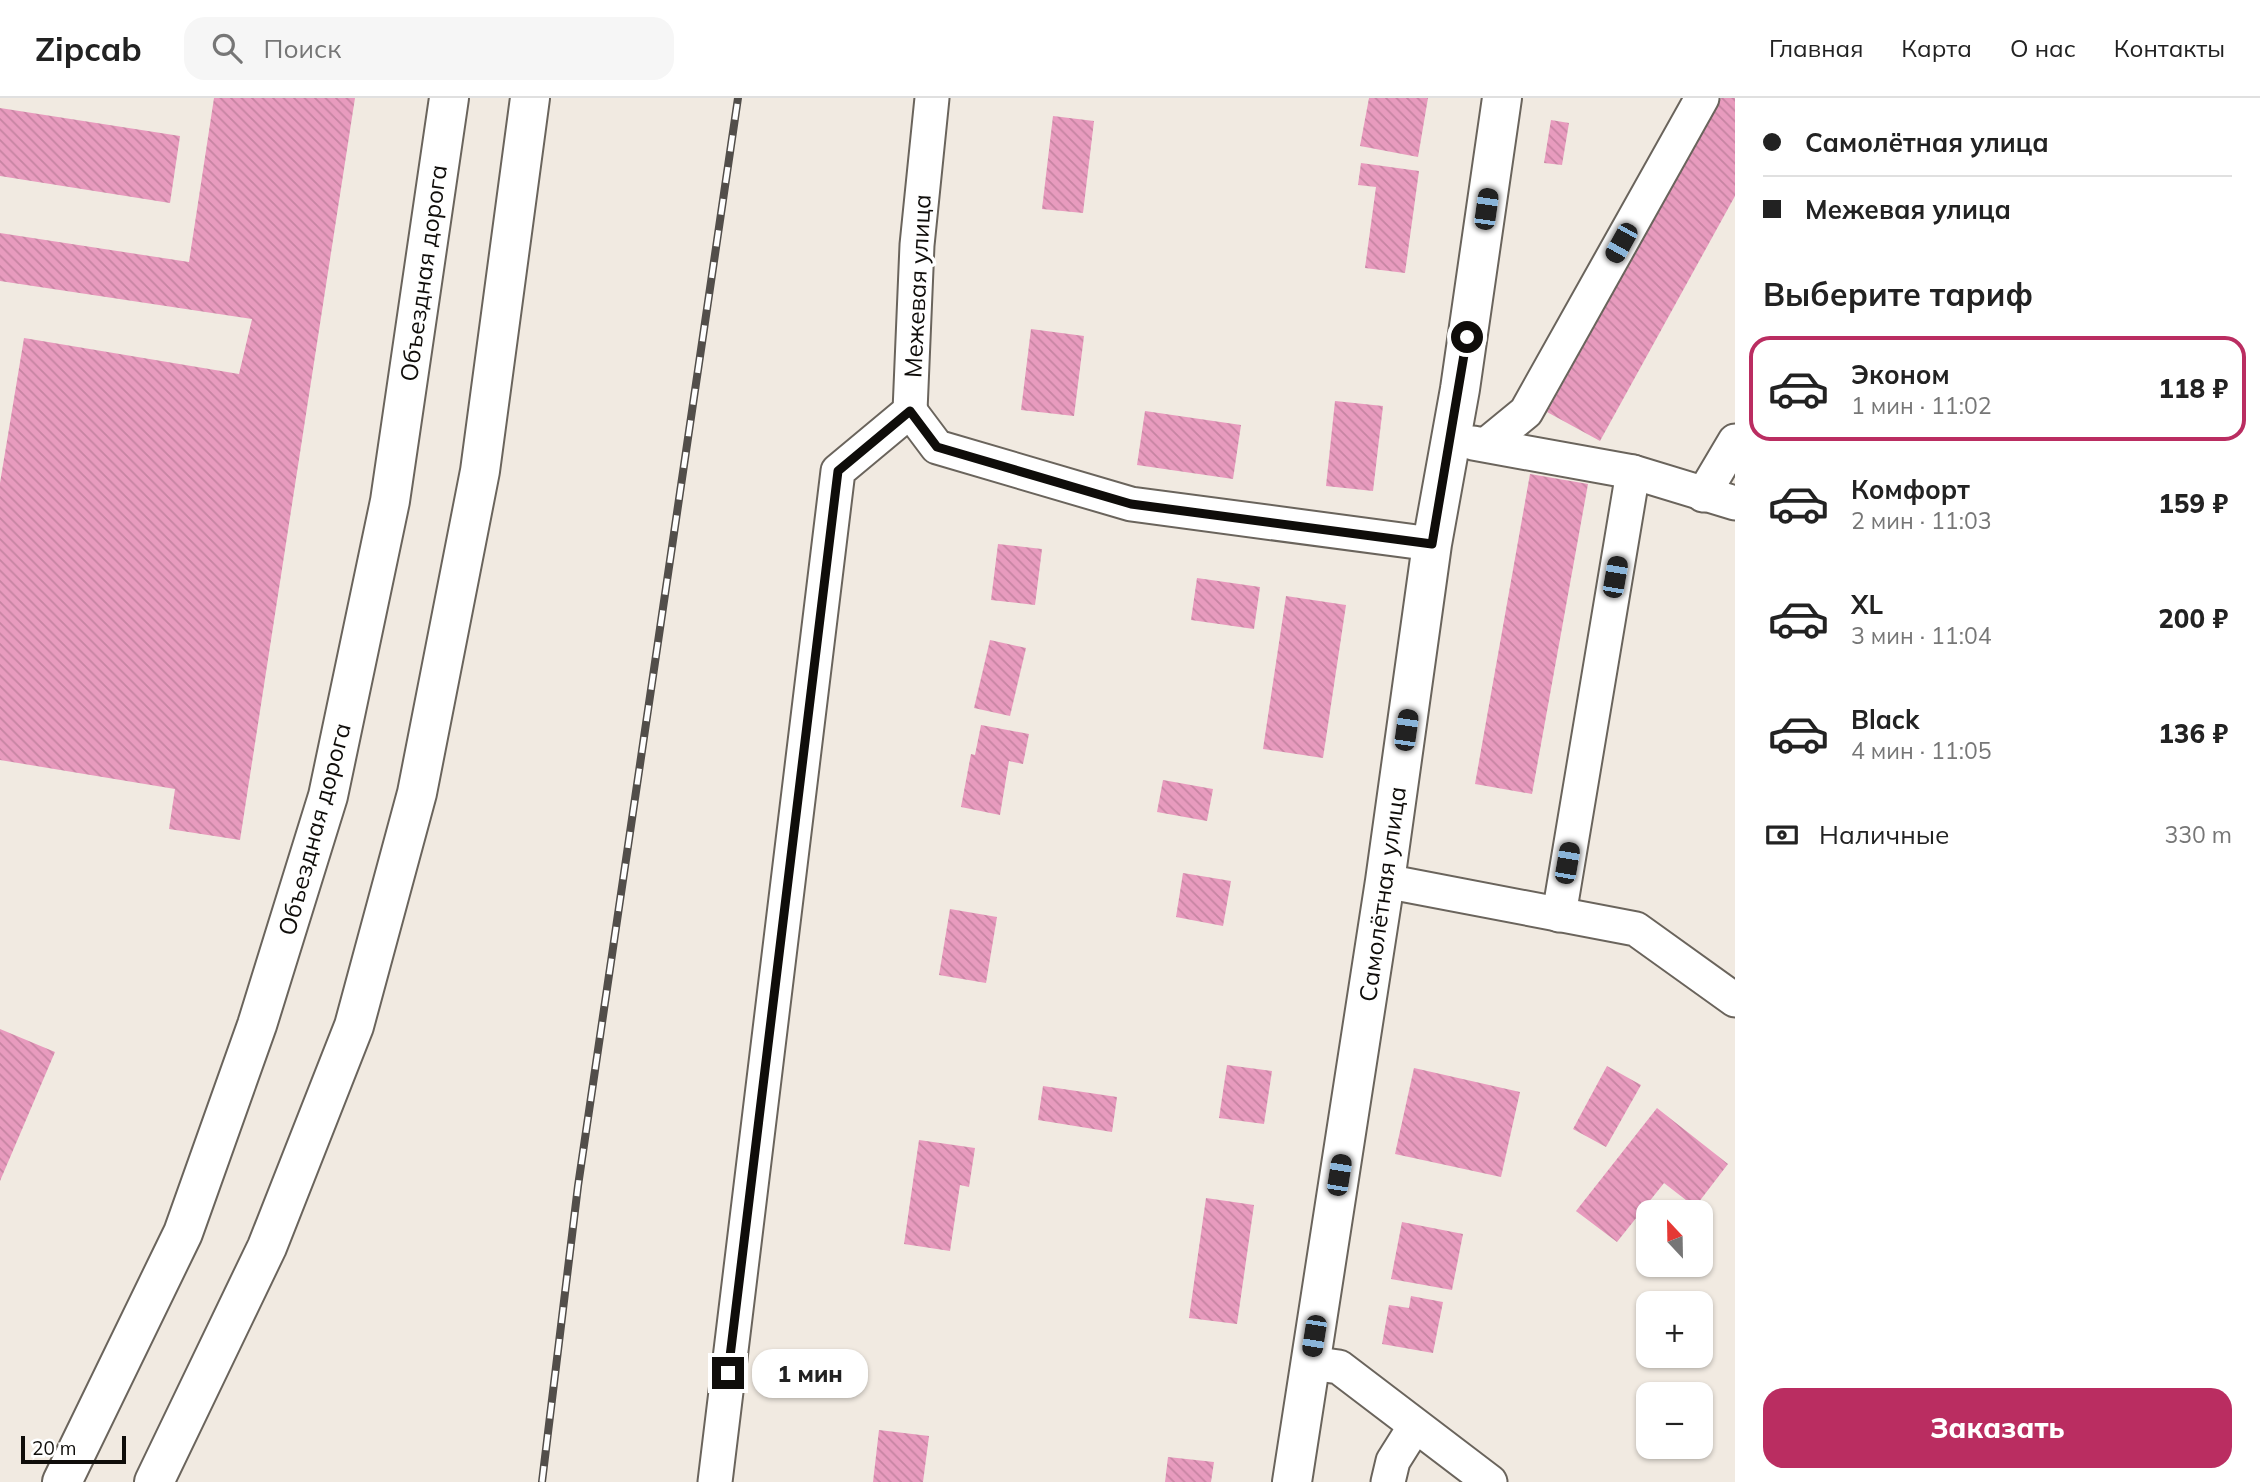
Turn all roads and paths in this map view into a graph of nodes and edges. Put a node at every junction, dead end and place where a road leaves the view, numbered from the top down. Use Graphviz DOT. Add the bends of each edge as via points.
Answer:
graph roads {
  1 [pos="449,98"];
  2 [pos="530,98"];
  3 [pos="932,98"];
  4 [pos="1502,98"];
  5 [pos="1702,98"];
  6 [pos="910,411"];
  7 [pos="1469,442"];
  8 [pos="1735,442"];
  9 [pos="1633,472"];
  10 [pos="1703,495"];
  11 [pos="1735,503"];
  12 [pos="1432,544"];
  13 [pos="1385,881"];
  14 [pos="1559,915"];
  15 [pos="1735,1000"];
  16 [pos="1310,1363"];
  17 [pos="1415,1426"];
  18 [pos="62,1482"];
  19 [pos="154,1482"];
  20 [pos="715,1482"];
  21 [pos="1292,1482"];
  22 [pos="1388,1482"];
  23 [pos="1490,1482"];
  1 -- 18 [label="main road, Объездная дорога" via="390,501 328,796 257,1025 183,1233"];
  2 -- 19 [label="main road" via="480,471 417,793 354,1026 267,1247"];
  3 -- 6 [label="street, Межевая улица" via="917,245"];
  4 -- 7 [label="main road, Самолётная улица"];
  5 -- 7 [label="street" via="1526,412"];
  6 -- 12 [label="street" via="937,447 1131,504"];
  6 -- 20 [label="street, Межевая улица" via="838,471"];
  7 -- 9 [label="street"];
  7 -- 12 [label="main road, Самолётная улица"];
  8 -- 10 [label="street"];
  9 -- 10 [label="street"];
  9 -- 14 [label="street"];
  10 -- 11 [label="street"];
  12 -- 13 [label="main road, Самолётная улица"];
  13 -- 14 [label="street"];
  13 -- 16 [label="main road, Самолётная улица"];
  14 -- 15 [label="street" via="1636,929"];
  16 -- 17 [label="street" via="1339,1367"];
  16 -- 21 [label="main road, Самолётная улица"];
  17 -- 22 [label="street" via="1393,1461"];
  17 -- 23 [label="street"];
}
